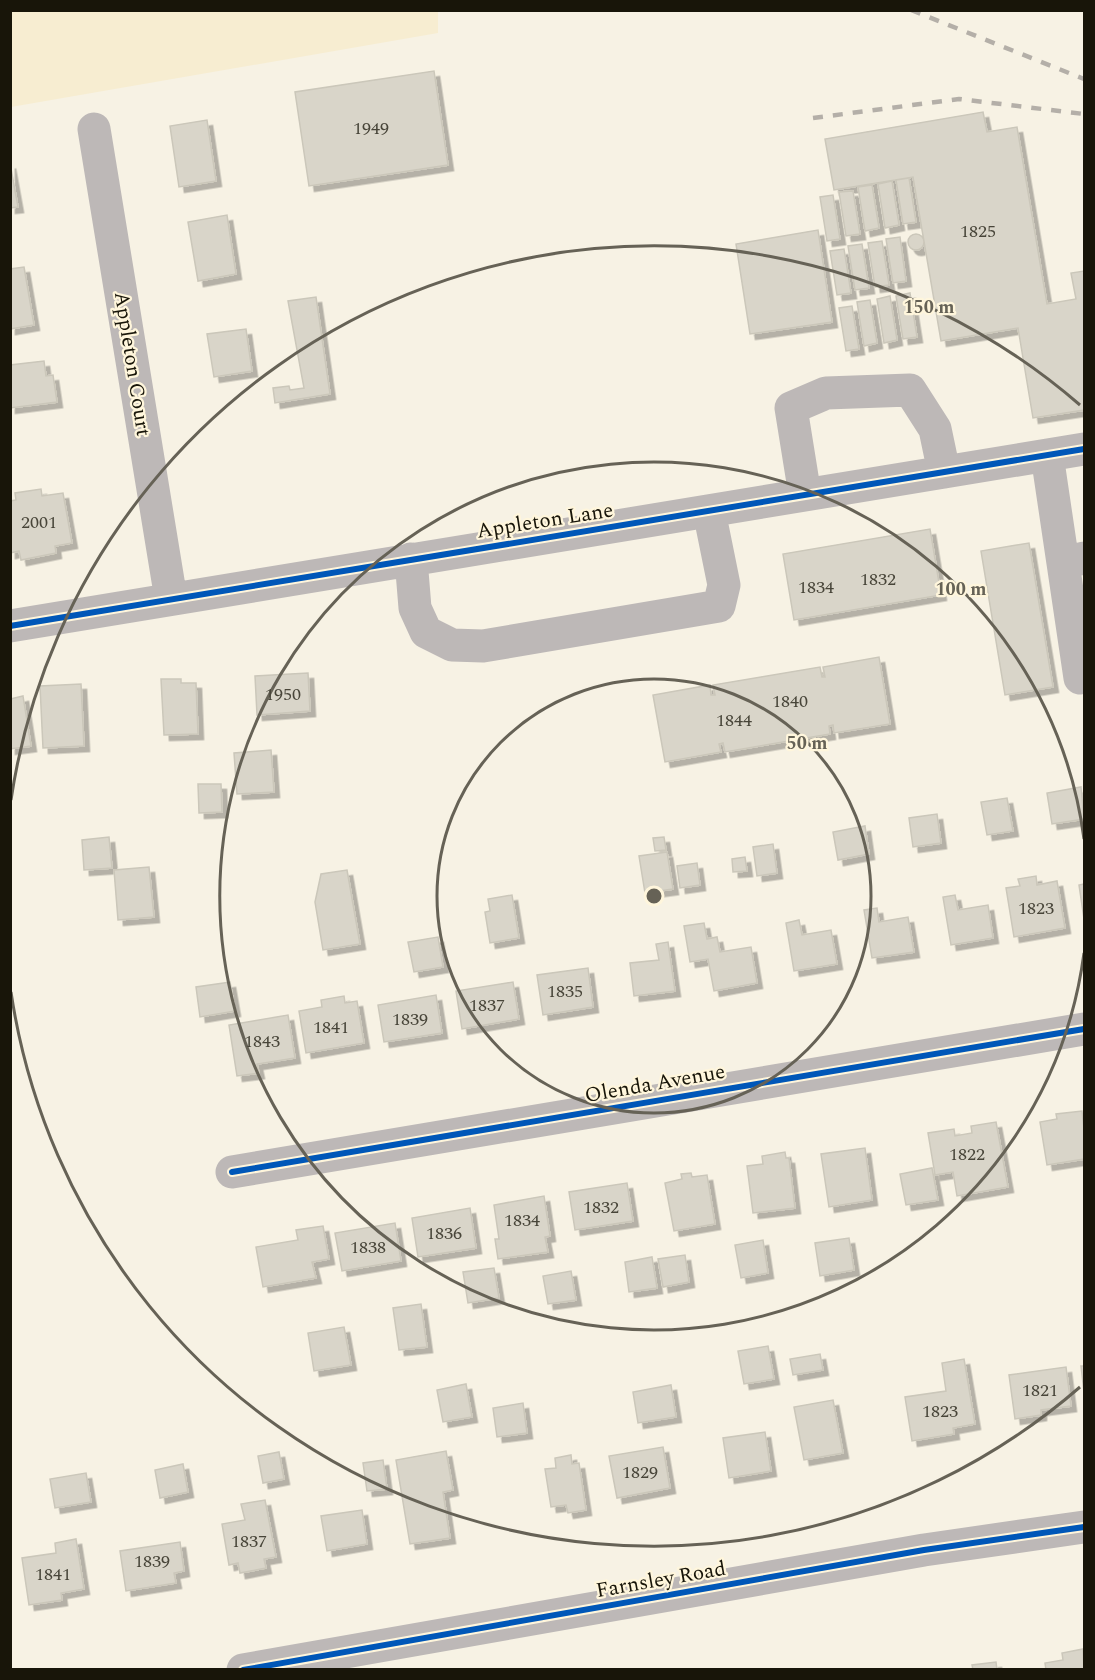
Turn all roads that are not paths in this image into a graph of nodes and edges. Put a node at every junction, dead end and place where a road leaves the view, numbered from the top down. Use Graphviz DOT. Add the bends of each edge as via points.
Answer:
graph roads {
  1 [pos="94,129"];
  2 [pos="1084,449"];
  3 [pos="1047,455"];
  4 [pos="944,472"];
  5 [pos="805,495"];
  6 [pos="709,511"];
  7 [pos="411,559"];
  8 [pos="1074,561"];
  9 [pos="171,599"];
  10 [pos="10,626"];
  11 [pos="1080,678"];
  12 [pos="1084,1029"];
  13 [pos="232,1172"];
  14 [pos="1084,1527"];
  15 [pos="243,1670"];
  1 -- 9 [label="street, Appleton Court"];
  2 -- 3 [label="street, Appleton Lane"];
  3 -- 4 [label="street, Appleton Lane"];
  3 -- 8 [label="street"];
  4 -- 5 [label="street, Appleton Lane"];
  4 -- 5 [label="street" via="935,429 910,390 826,393 791,408"];
  5 -- 6 [label="street, Appleton Lane"];
  6 -- 7 [label="street, Appleton Lane"];
  6 -- 7 [label="street" via="724,585 719,606 483,646 452,645 426,632 415,608"];
  7 -- 9 [label="street, Appleton Lane"];
  8 -- 11 [label="street"];
  9 -- 10 [label="street, Appleton Lane"];
  12 -- 13 [label="street, Olenda Avenue"];
  14 -- 15 [label="street, Farnsley Road" via="924,1550"];
}
